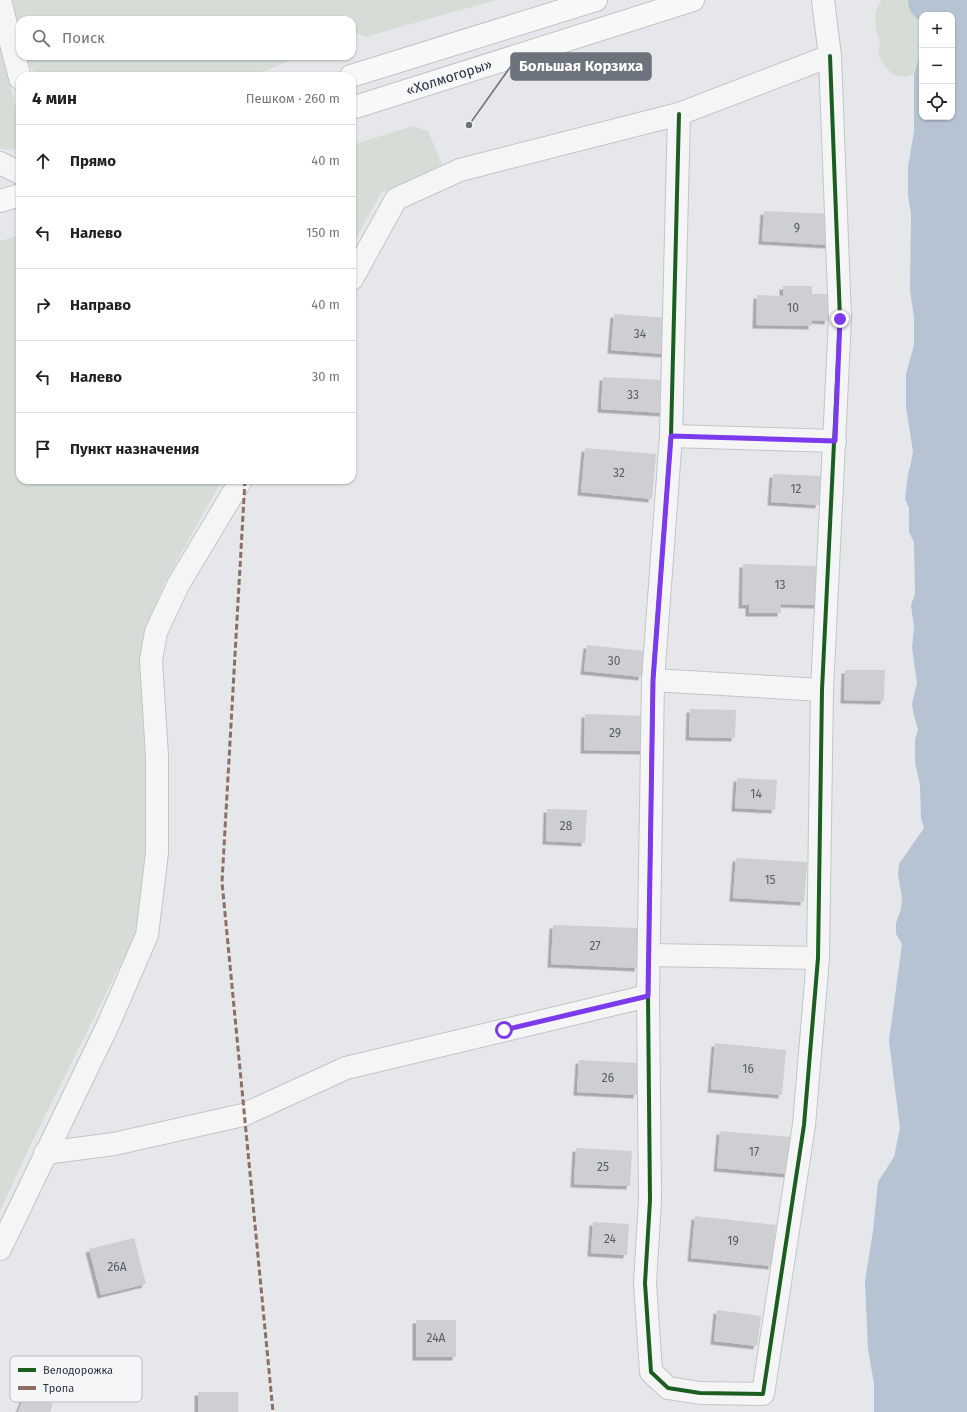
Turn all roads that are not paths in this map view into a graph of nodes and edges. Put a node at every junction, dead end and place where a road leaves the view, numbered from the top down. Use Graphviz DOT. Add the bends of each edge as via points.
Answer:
graph roads {
  1 [pos="596,0"];
  2 [pos="693,0"];
  3 [pos="823,0"];
  4 [pos="0,1"];
  5 [pos="830,56"];
  6 [pos="18,72"];
  7 [pos="356,74"];
  8 [pos="356,107"];
  9 [pos="679,114"];
  10 [pos="0,163"];
  11 [pos="16,170"];
  12 [pos="16,196"];
  13 [pos="0,201"];
  14 [pos="356,272"];
  15 [pos="671,436"];
  16 [pos="835,441"];
  17 [pos="239,484"];
  18 [pos="653,680"];
  19 [pos="822,690"];
  20 [pos="649,955"];
  21 [pos="818,958"];
  22 [pos="648,996"];
  23 [pos="45,1153"];
  24 [pos="0,1249"];
  1 -- 7 [label="main road"];
  2 -- 8 [label="main road, «Холмогоры»"];
  3 -- 5 [label="street"];
  4 -- 6 [label="street"];
  5 -- 9 [label="street"];
  5 -- 16 [label="street" via="840,319"];
  9 -- 14 [label="street" via="460,170 396,199"];
  9 -- 15 [label="street"];
  10 -- 11 [label="street"];
  12 -- 13 [label="main road"];
  15 -- 16 [label="street"];
  15 -- 18 [label="street"];
  16 -- 19 [label="street"];
  17 -- 23 [label="street" via="178,585 156,632 151,660 157,756 157,853 146,935 108,1025"];
  18 -- 19 [label="street"];
  18 -- 20 [label="street"];
  19 -- 21 [label="street"];
  20 -- 21 [label="street"];
  20 -- 22 [label="street"];
  21 -- 22 [label="street" via="804,1125 763,1394 668,1388 651,1372 645,1283 650,1200"];
  22 -- 23 [label="street" via="346,1068 243,1115 114,1144"];
  23 -- 24 [label="street"];
}
